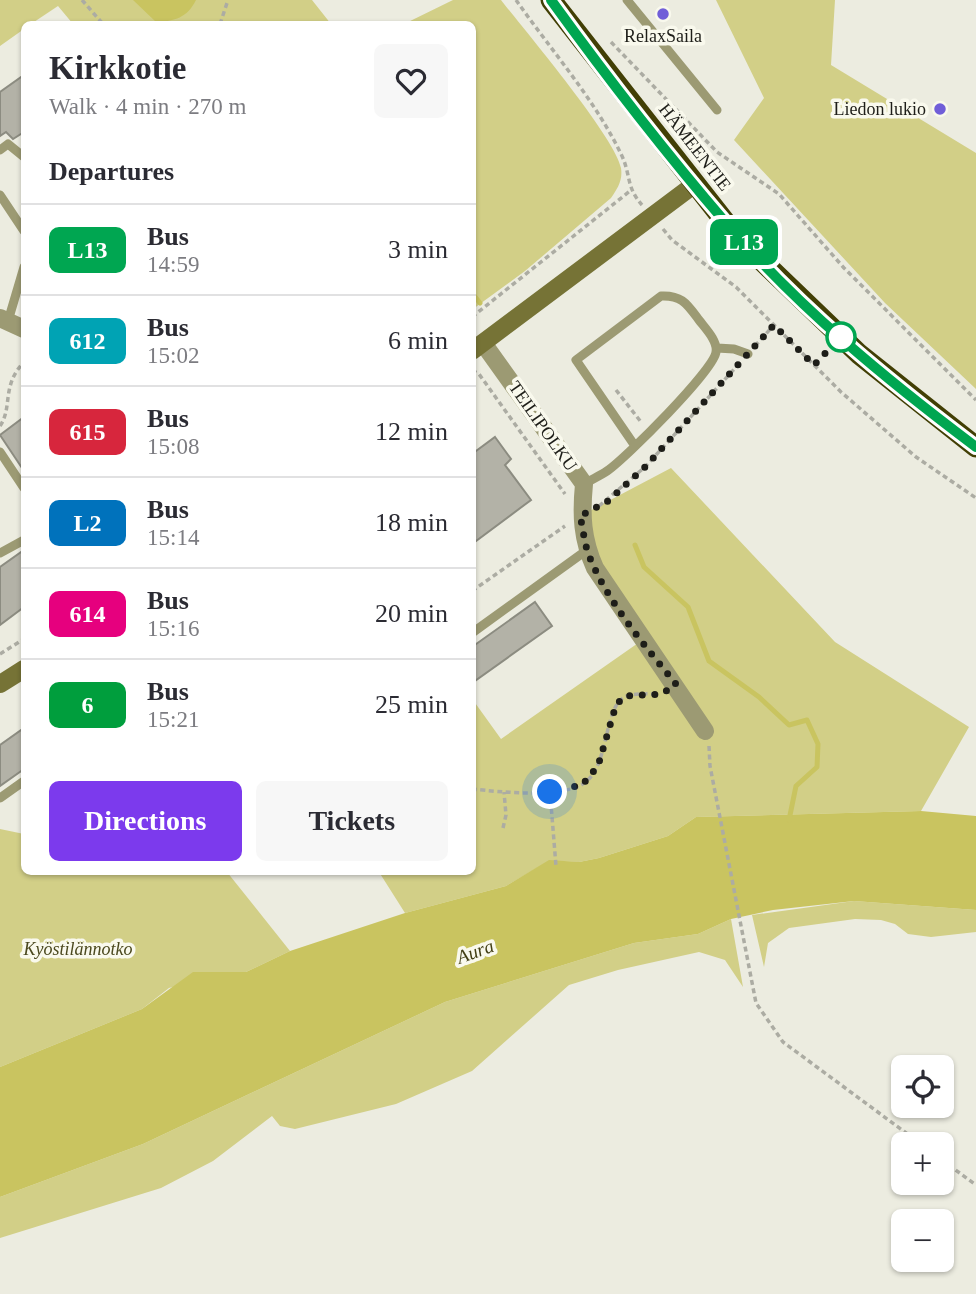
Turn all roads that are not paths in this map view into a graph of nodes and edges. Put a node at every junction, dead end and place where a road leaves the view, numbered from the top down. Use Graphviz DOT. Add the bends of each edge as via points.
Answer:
graph roads {
  1 [pos="551,0"];
  2 [pos="626,0"];
  3 [pos="717,110"];
  4 [pos="0,150"];
  5 [pos="21,155"];
  6 [pos="695,184"];
  7 [pos="0,195"];
  8 [pos="21,226"];
  9 [pos="21,280"];
  10 [pos="11,322"];
  11 [pos="478,347"];
  12 [pos="717,348"];
  13 [pos="748,354"];
  14 [pos="635,446"];
  15 [pos="976,447"];
  16 [pos="0,452"];
  17 [pos="21,484"];
  18 [pos="584,484"];
  19 [pos="21,542"];
  20 [pos="587,550"];
  21 [pos="0,553"];
  22 [pos="476,630"];
  23 [pos="21,671"];
  24 [pos="0,684"];
  25 [pos="705,731"];
  26 [pos="21,783"];
  27 [pos="0,798"];
  1 -- 6 [label="highway, HÄMEENTIE"];
  2 -- 3 [label="lane"];
  4 -- 5 [label="lane" via="8,144"];
  6 -- 11 [label="street"];
  6 -- 15 [label="highway, HÄMEENTIE" via="795,295 859,354"];
  7 -- 8 [label="lane"];
  9 -- 10 [label="lane"];
  11 -- 18 [label="street, TEILIPOLKU"];
  12 -- 13 [label="lane"];
  12 -- 14 [label="lane" via="704,374"];
  12 -- 14 [label="lane" via="683,299 661,296 576,360"];
  14 -- 18 [label="lane"];
  16 -- 17 [label="lane"];
  18 -- 20 [label="street, TEILIPOLKU" via="580,516"];
  19 -- 21 [label="lane"];
  20 -- 22 [label="lane"];
  20 -- 25 [label="street, TEILIPOLKU" via="641,641 676,684"];
  23 -- 24 [label="street"];
  26 -- 27 [label="lane"];
}
